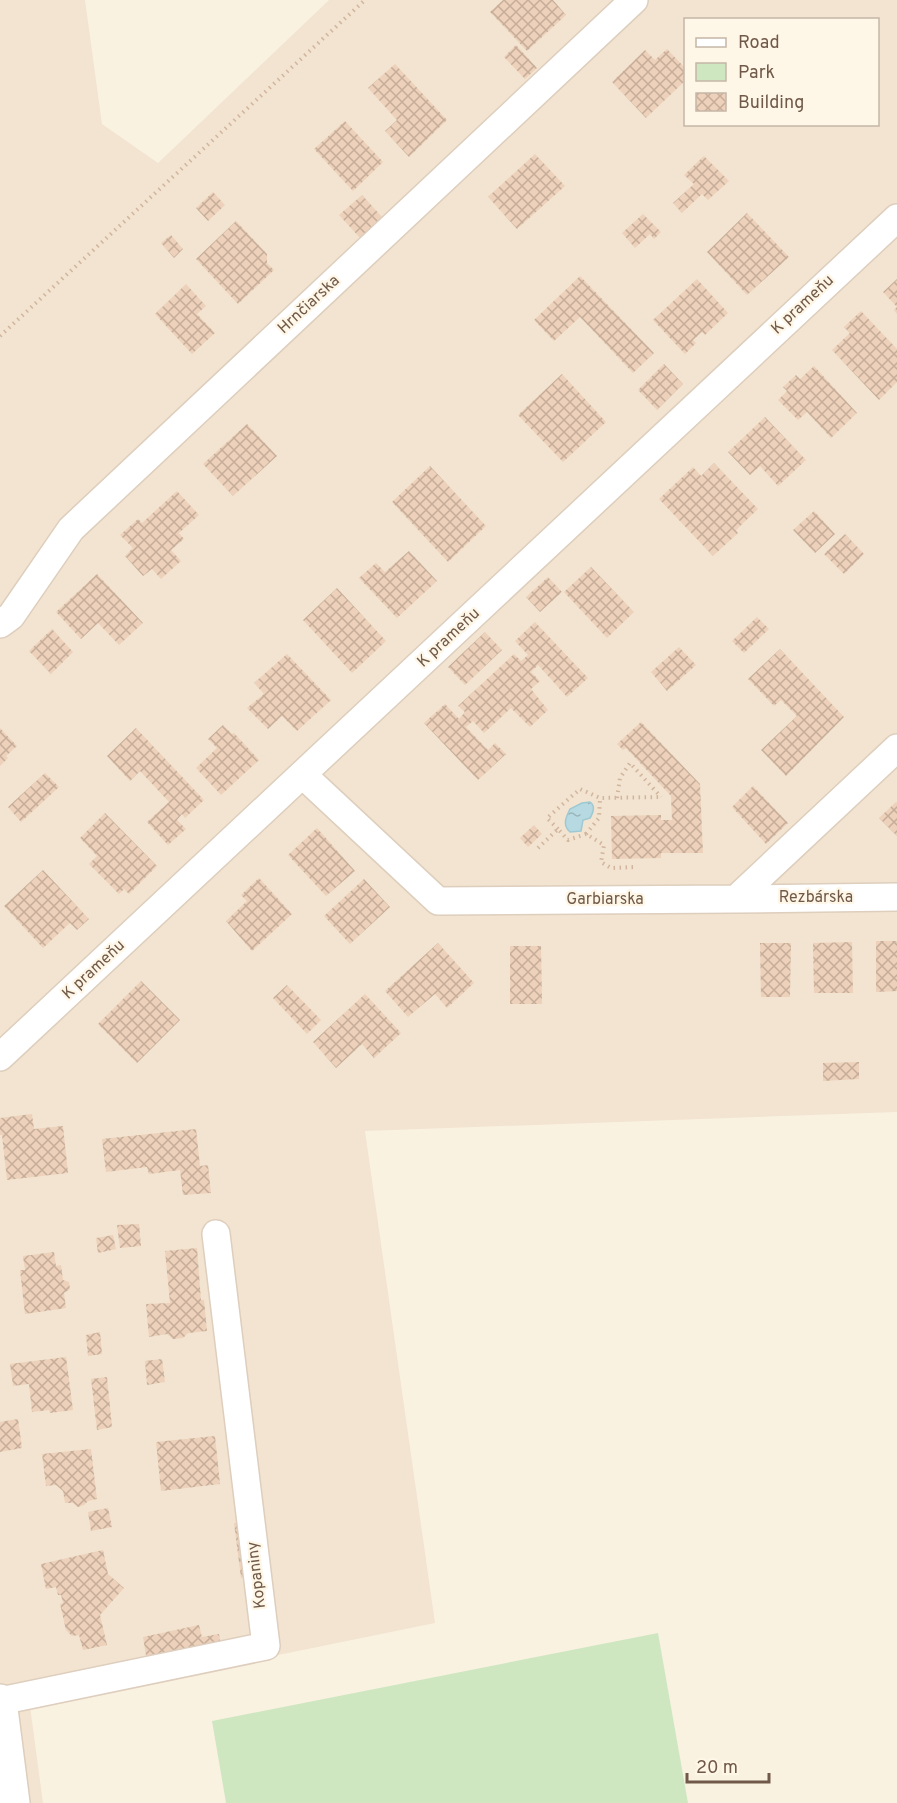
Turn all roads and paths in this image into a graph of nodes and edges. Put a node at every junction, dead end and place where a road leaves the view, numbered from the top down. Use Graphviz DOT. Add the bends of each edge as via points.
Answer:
graph roads {
  1 [pos="365,0"];
  2 [pos="634,0"];
  3 [pos="897,218"];
  4 [pos="0,336"];
  5 [pos="0,624"];
  6 [pos="897,747"];
  7 [pos="303,775"];
  8 [pos="600,798"];
  9 [pos="617,798"];
  10 [pos="558,829"];
  11 [pos="586,834"];
  12 [pos="538,848"];
  13 [pos="636,867"];
  14 [pos="897,897"];
  15 [pos="736,898"];
  16 [pos="0,1057"];
  17 [pos="216,1234"];
  18 [pos="0,1701"];
  19 [pos="13,1803"];
  1 -- 4 [label="path"];
  2 -- 5 [label="street, Hrnčiarska" via="71,529 11,616"];
  3 -- 7 [label="street, K prameňu"];
  6 -- 15 [label="street"];
  7 -- 15 [label="street, Garbiarska" via="438,901"];
  7 -- 16 [label="street, K prameňu"];
  8 -- 9 [label="path"];
  8 -- 10 [label="path" via="580,789 547,818"];
  8 -- 11 [label="path" via="599,818"];
  9 -- 9 [label="path" via="639,797 662,797 630,763 620,778"];
  10 -- 11 [label="path" via="568,840"];
  10 -- 12 [label="path"];
  11 -- 13 [label="path" via="604,845 601,862 611,868"];
  14 -- 15 [label="street, Rezbárska"];
  17 -- 18 [label="street, Kopaniny" via="266,1646"];
  18 -- 19 [label="street"];
}
